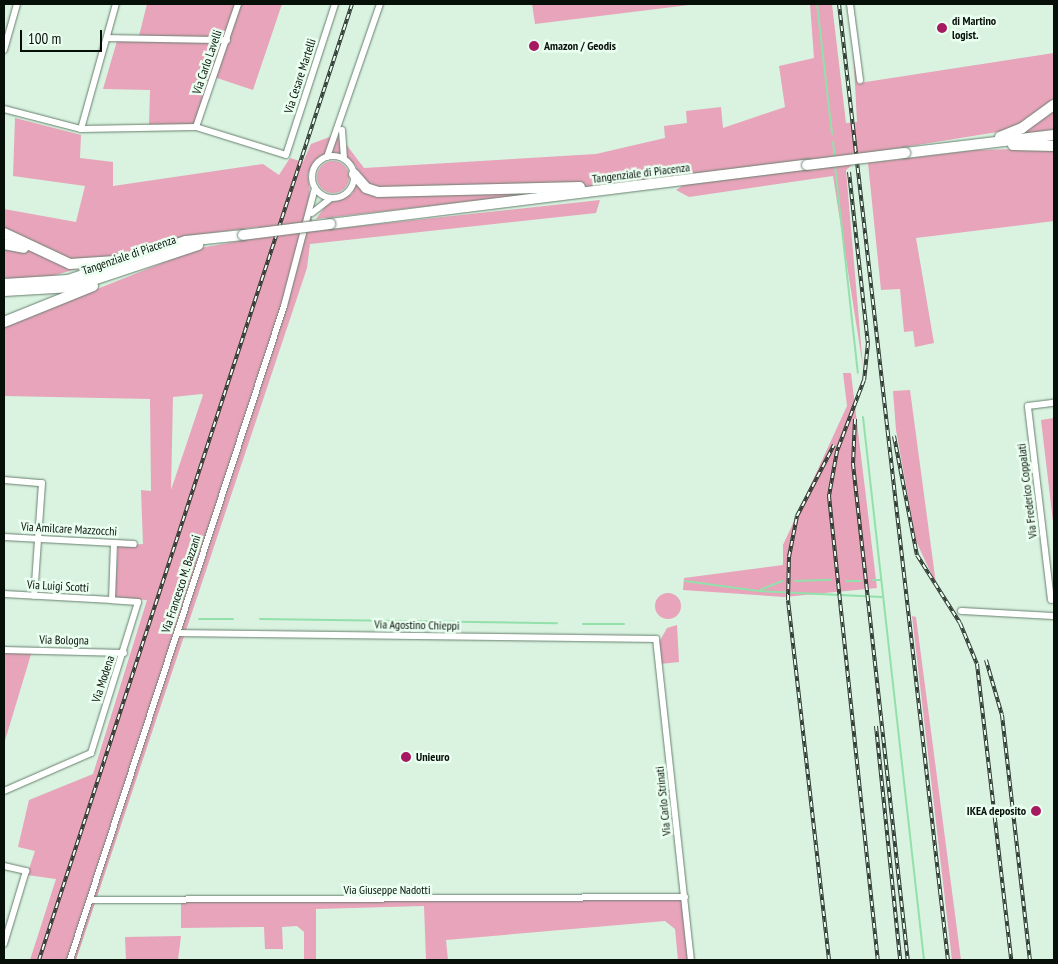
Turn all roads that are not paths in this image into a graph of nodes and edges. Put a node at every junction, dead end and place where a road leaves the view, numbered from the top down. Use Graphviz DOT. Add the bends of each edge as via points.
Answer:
graph roads {
  1 [pos="16,4"];
  2 [pos="116,4"];
  3 [pos="238,4"];
  4 [pos="335,4"];
  5 [pos="380,4"];
  6 [pos="850,4"];
  7 [pos="107,38"];
  8 [pos="227,40"];
  9 [pos="4,50"];
  10 [pos="860,80"];
  11 [pos="1054,105"];
  12 [pos="4,109"];
  13 [pos="196,127"];
  14 [pos="341,127"];
  15 [pos="80,128"];
  16 [pos="1054,135"];
  17 [pos="969,146"];
  18 [pos="1054,146"];
  19 [pos="327,157"];
  20 [pos="344,159"];
  21 [pos="354,174"];
  22 [pos="638,186"];
  23 [pos="316,188"];
  24 [pos="331,198"];
  25 [pos="311,214"];
  26 [pos="4,233"];
  27 [pos="231,236"];
  28 [pos="4,244"];
  29 [pos="35,250"];
  30 [pos="155,250"];
  31 [pos="134,268"];
  32 [pos="4,284"];
  33 [pos="45,287"];
  34 [pos="4,291"];
  35 [pos="4,322"];
  36 [pos="1054,403"];
  37 [pos="4,480"];
  38 [pos="4,537"];
  39 [pos="38,539"];
  40 [pos="114,543"];
  41 [pos="134,544"];
  42 [pos="4,594"];
  43 [pos="34,596"];
  44 [pos="112,600"];
  45 [pos="1051,600"];
  46 [pos="961,612"];
  47 [pos="1054,616"];
  48 [pos="177,633"];
  49 [pos="656,639"];
  50 [pos="4,650"];
  51 [pos="124,653"];
  52 [pos="4,791"];
  53 [pos="4,866"];
  54 [pos="685,897"];
  55 [pos="90,900"];
  56 [pos="4,944"];
  57 [pos="70,960"];
  58 [pos="692,960"];
  1 -- 9 [label="street"];
  2 -- 7 [label="street"];
  3 -- 8 [label="street, Via Carlo Lavelli"];
  4 -- 13 [label="street, Via Cesare Martelli" via="286,155"];
  5 -- 14 [label="street"];
  6 -- 10 [label="street"];
  7 -- 8 [label="street"];
  7 -- 15 [label="street"];
  8 -- 13 [label="street, Via Carlo Lavelli"];
  11 -- 17 [label="highway" via="1012,133"];
  12 -- 15 [label="street"];
  13 -- 15 [label="street"];
  14 -- 19 [label="street"];
  14 -- 20 [label="street"];
  16 -- 17 [label="highway, Tangenziale di Piacenza"];
  17 -- 18 [label="highway"];
  17 -- 22 [label="highway, Tangenziale di Piacenza, bridge"];
  19 -- 20 [label="street"];
  19 -- 23 [label="street" via="313,170"];
  20 -- 21 [label="street"];
  21 -- 22 [label="highway" via="366,188 378,192 553,189 614,183"];
  21 -- 24 [label="street" via="348,192"];
  22 -- 27 [label="highway, Tangenziale di Piacenza, bridge"];
  23 -- 24 [label="street"];
  23 -- 25 [label="street, Via Francesco M. Bazzani"];
  24 -- 25 [label="street"];
  25 -- 48 [label="street, Via Francesco M. Bazzani"];
  26 -- 29 [label="highway"];
  27 -- 30 [label="highway, Tangenziale di Piacenza"];
  27 -- 31 [label="highway, Tangenziale di Piacenza"];
  28 -- 29 [label="highway"];
  29 -- 30 [label="highway" via="70,264 92,265"];
  30 -- 33 [label="highway, Tangenziale di Piacenza" via="102,271"];
  31 -- 33 [label="highway, Tangenziale di Piacenza"];
  31 -- 35 [label="highway"];
  32 -- 33 [label="highway, Tangenziale di Piacenza"];
  33 -- 34 [label="highway, Tangenziale di Piacenza"];
  36 -- 45 [label="street, Via Frederico Coppalati" via="1028,406"];
  37 -- 39 [label="street" via="42,483"];
  38 -- 39 [label="street, Via Amilcare Mazzocchi"];
  39 -- 40 [label="street, Via Amilcare Mazzocchi"];
  39 -- 43 [label="street"];
  40 -- 41 [label="street, Via Amilcare Mazzocchi"];
  40 -- 44 [label="street"];
  42 -- 43 [label="street, Via Luigi Scotti"];
  43 -- 44 [label="street, Via Luigi Scotti"];
  44 -- 51 [label="street, Via Modena" via="138,602"];
  46 -- 47 [label="street"];
  48 -- 49 [label="street, Via Agostino Chieppi"];
  48 -- 55 [label="street, Via Francesco M. Bazzani"];
  49 -- 54 [label="street, Via Carlo Strinati"];
  50 -- 51 [label="street, Via Bologna"];
  51 -- 52 [label="street, Via Modena" via="90,752"];
  53 -- 56 [label="street" via="26,871"];
  54 -- 55 [label="street, Via Giuseppe Nadotti"];
  54 -- 58 [label="street, Via Carlo Strinati"];
  55 -- 57 [label="street, Via Francesco M. Bazzani"];
}
